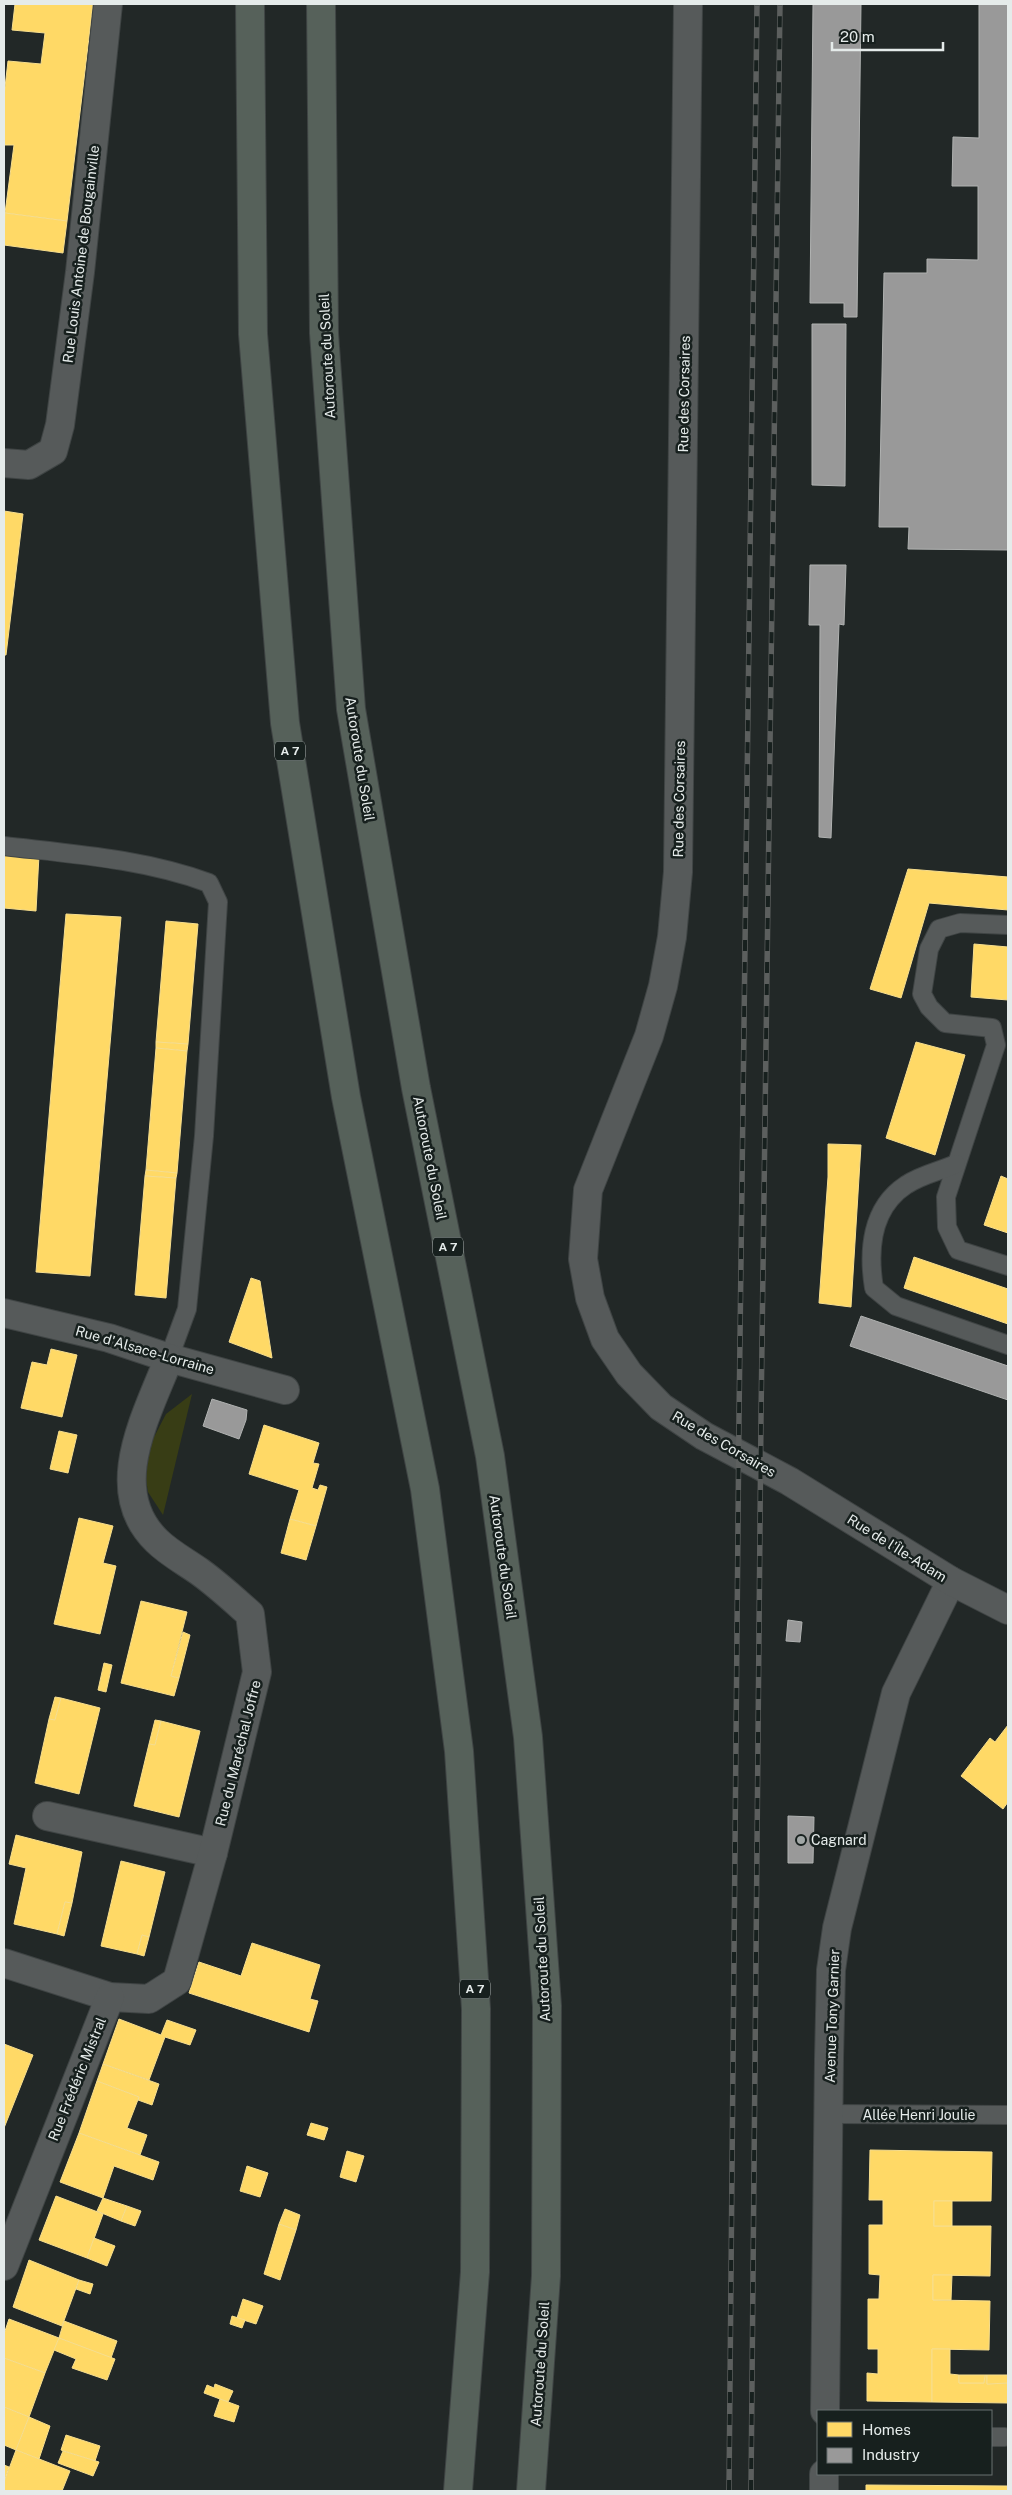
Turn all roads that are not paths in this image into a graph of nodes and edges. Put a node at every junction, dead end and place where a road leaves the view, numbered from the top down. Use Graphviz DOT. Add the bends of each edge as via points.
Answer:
graph roads {
  1 [pos="108,4"];
  2 [pos="250,4"];
  3 [pos="321,4"];
  4 [pos="688,4"];
  5 [pos="4,463"];
  6 [pos="4,846"];
  7 [pos="1008,925"];
  8 [pos="1000,1029"];
  9 [pos="956,1164"];
  10 [pos="1008,1266"];
  11 [pos="4,1313"];
  12 [pos="1008,1345"];
  13 [pos="169,1358"];
  14 [pos="285,1390"];
  15 [pos="789,1481"];
  16 [pos="951,1581"];
  17 [pos="1008,1610"];
  18 [pos="47,1816"];
  19 [pos="213,1853"];
  20 [pos="4,1963"];
  21 [pos="110,1997"];
  22 [pos="829,2114"];
  23 [pos="1008,2115"];
  24 [pos="4,2266"];
  25 [pos="825,2410"];
  26 [pos="824,2475"];
  27 [pos="458,2491"];
  28 [pos="530,2491"];
  29 [pos="824,2491"];
  1 -- 5 [label="street, Rue Louis Antoine de Bougainville" via="80,272 60,425 53,450 29,465"];
  2 -- 27 [label="highway, A 7" via="253,334 285,723 346,1097 425,1488 459,1751 476,2019 475,2272"];
  3 -- 28 [label="highway, Autoroute du Soleil / A 7" via="324,333 351,709 416,1088 490,1456 528,1737 546,2006 546,2276"];
  4 -- 15 [label="street, Rue des Corsaires" via="677,881 663,986 650,1036 588,1190 582,1259 590,1298 606,1339 629,1374 660,1407 704,1436"];
  6 -- 13 [label="lane" via="90,856 181,872 209,883 218,902 204,1136 186,1309"];
  7 -- 8 [label="lane" via="960,923 939,929 929,949 922,994 929,1007 945,1023"];
  8 -- 9 [label="lane"];
  9 -- 10 [label="lane" via="946,1197 947,1227 958,1250"];
  9 -- 12 [label="lane" via="906,1184 883,1208 875,1228 870,1260 874,1288 896,1306"];
  11 -- 13 [label="street, Rue d'Alsace-Lorraine" via="109,1338"];
  13 -- 14 [label="street, Rue d'Alsace-Lorraine"];
  13 -- 19 [label="street, Rue du Maréchal Joffre" via="133,1455 130,1483 137,1517 157,1542 220,1587 250,1614 257,1672"];
  15 -- 16 [label="street, Rue de l'Île-Adam"];
  16 -- 17 [label="street, Rue de l'Île-Adam"];
  16 -- 22 [label="street, Avenue Tony Garnier" via="896,1693 837,1928 831,1970"];
  18 -- 19 [label="street"];
  19 -- 21 [label="street, Rue du Maréchal Joffre" via="177,1982 148,1999"];
  20 -- 21 [label="street"];
  21 -- 24 [label="street, Rue Frédéric Mistral"];
  22 -- 23 [label="lane, Allée Henri Joulie"];
  22 -- 25 [label="street, Avenue Tony Garnier"];
  26 -- 29 [label="street"];
}
